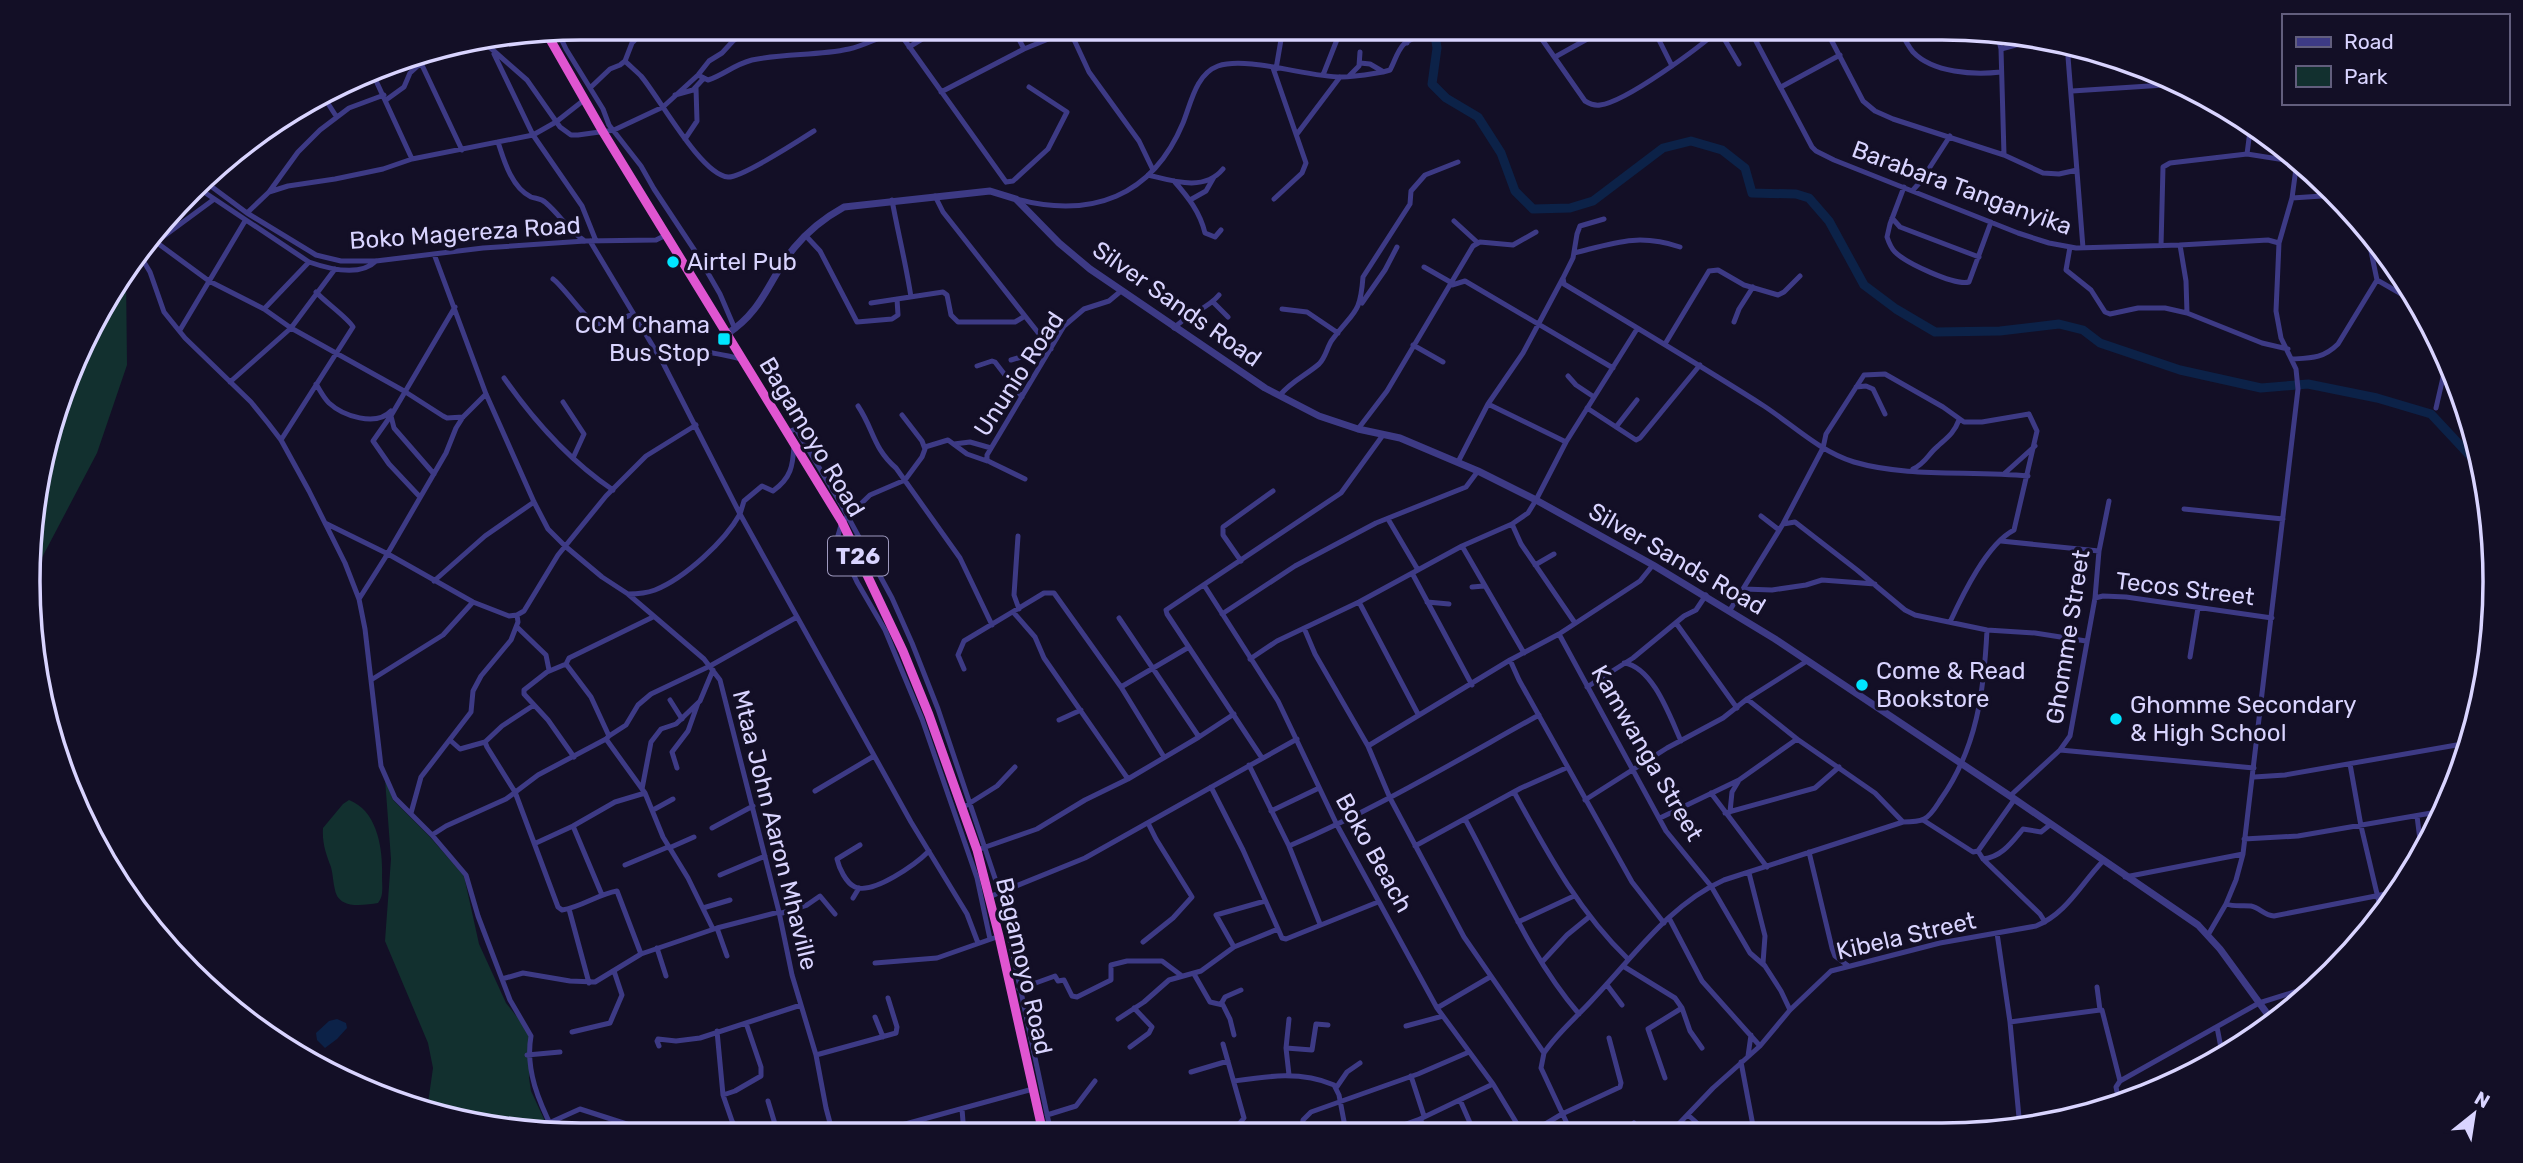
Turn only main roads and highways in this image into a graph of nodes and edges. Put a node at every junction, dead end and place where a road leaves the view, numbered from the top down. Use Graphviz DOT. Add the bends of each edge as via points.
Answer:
graph roads {
  1 [pos="551,41"];
  2 [pos="1041,1123"];
  1 -- 2 [label="highway, Bagamoyo Road / T26" via="666,235 731,331 794,444 845,519 981,848 995,937"];
}
